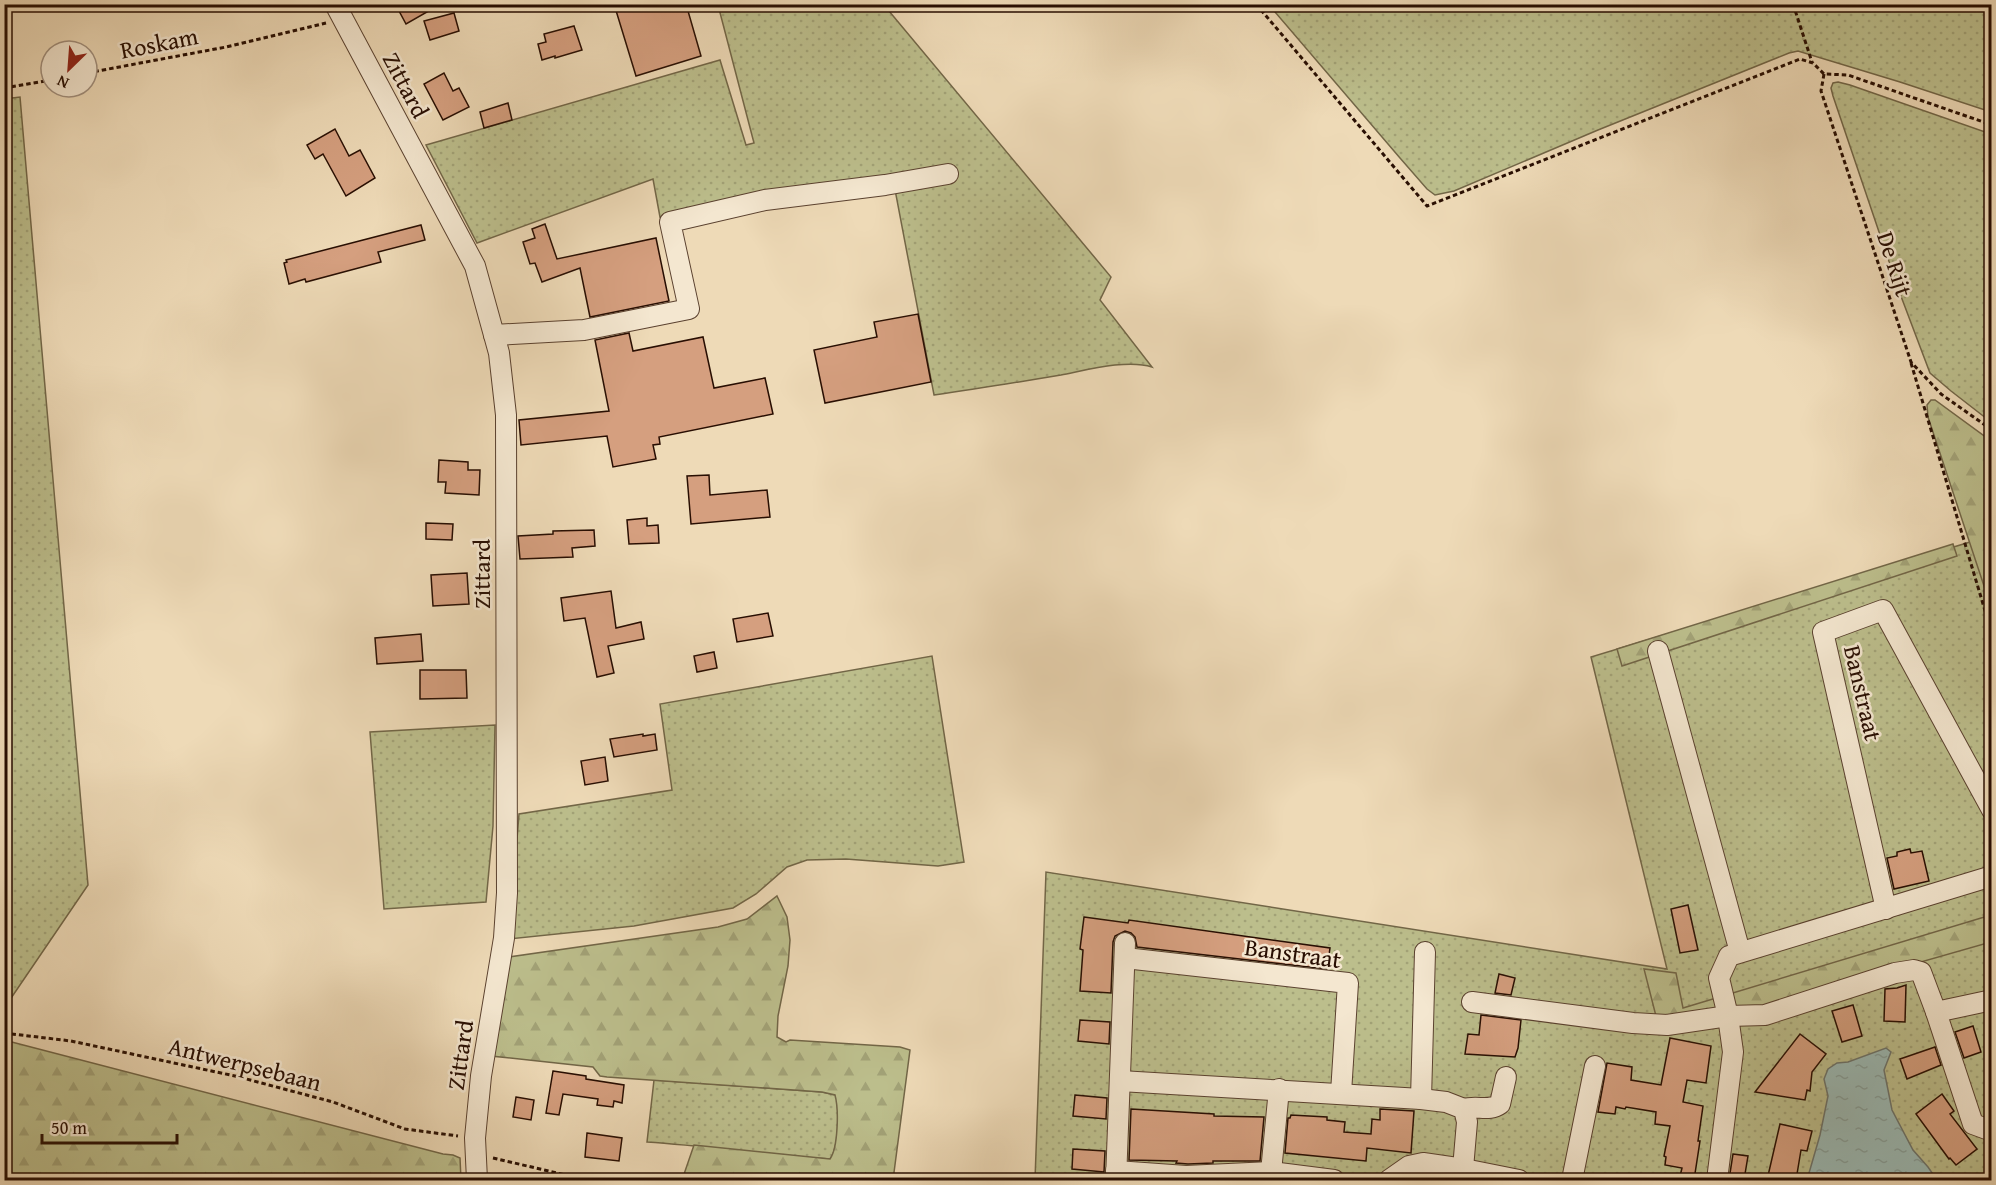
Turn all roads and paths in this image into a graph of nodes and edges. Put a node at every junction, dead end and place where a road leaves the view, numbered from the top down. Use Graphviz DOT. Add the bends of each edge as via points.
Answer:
graph roads {
  1 [pos="1256,4"];
  2 [pos="1793,4"];
  3 [pos="338,12"];
  4 [pos="1813,63"];
  5 [pos="99,71"];
  6 [pos="1824,74"];
  7 [pos="39,82"];
  8 [pos="4,88"];
  9 [pos="1992,125"];
  10 [pos="948,174"];
  11 [pos="494,335"];
  12 [pos="1911,362"];
  13 [pos="1992,430"];
  14 [pos="1992,634"];
  15 [pos="1658,651"];
  16 [pos="1992,810"];
  17 [pos="1992,876"];
  18 [pos="1886,909"];
  19 [pos="1425,951"];
  20 [pos="1740,952"];
  21 [pos="1992,1000"];
  22 [pos="1472,1002"];
  23 [pos="1936,1012"];
  24 [pos="1728,1016"];
  25 [pos="4,1033"];
  26 [pos="1594,1066"];
  27 [pos="1506,1077"];
  28 [pos="1120,1081"];
  29 [pos="1279,1089"];
  30 [pos="1341,1093"];
  31 [pos="1421,1099"];
  32 [pos="1464,1109"];
  33 [pos="1990,1124"];
  34 [pos="476,1146"];
  35 [pos="1271,1172"];
  36 [pos="1463,1175"];
  37 [pos="1116,1176"];
  38 [pos="477,1180"];
  39 [pos="587,1180"];
  40 [pos="1334,1180"];
  41 [pos="1389,1180"];
  42 [pos="1520,1180"];
  43 [pos="1572,1180"];
  44 [pos="1717,1180"];
  1 -- 4 [label="path" via="1427,206 1800,59"];
  2 -- 4 [label="path"];
  3 -- 5 [label="path, Roskam" via="226,47"];
  3 -- 11 [label="street, Zittard" via="475,266"];
  4 -- 6 [label="path"];
  6 -- 9 [label="path" via="1848,75"];
  6 -- 12 [label="path, De Rijt" via="1821,92"];
  7 -- 8 [label="path"];
  10 -- 11 [label="street" via="765,200 670,222 689,309 584,330"];
  11 -- 34 [label="street, Zittard" via="506,415 507,893 504,938 481,1076"];
  12 -- 13 [label="path, De Rijt" via="1941,394"];
  12 -- 14 [label="path"];
  15 -- 20 [label="street"];
  16 -- 18 [label="street, Banstraat" via="1883,610 1823,632"];
  17 -- 18 [label="street"];
  18 -- 20 [label="street"];
  19 -- 31 [label="street"];
  20 -- 24 [label="street" via="1729,956 1719,978"];
  21 -- 23 [label="street"];
  22 -- 24 [label="street" via="1667,1025"];
  23 -- 24 [label="street" via="1921,972 1914,970 1895,972 1765,1015"];
  23 -- 33 [label="street" via="1973,1124"];
  24 -- 44 [label="street" via="1733,1052"];
  25 -- 34 [label="path, Antwerpsebaan" via="71,1041 161,1060 333,1102 405,1130"];
  26 -- 43 [label="street"];
  27 -- 32 [label="street" via="1500,1104 1494,1109"];
  28 -- 29 [label="street"];
  28 -- 30 [label="street, Banstraat" via="1125,951 1348,983"];
  28 -- 37 [label="street, Banstraat"];
  29 -- 30 [label="street"];
  29 -- 35 [label="street"];
  30 -- 31 [label="street"];
  31 -- 32 [label="street"];
  32 -- 36 [label="street" via="1467,1122"];
  34 -- 38 [label="street, Zittard"];
  34 -- 39 [label="path, Antwerpsebaan"];
  35 -- 37 [label="street"];
  35 -- 40 [label="street"];
  36 -- 41 [label="street" via="1423,1163 1409,1166"];
  36 -- 42 [label="street"];
}
